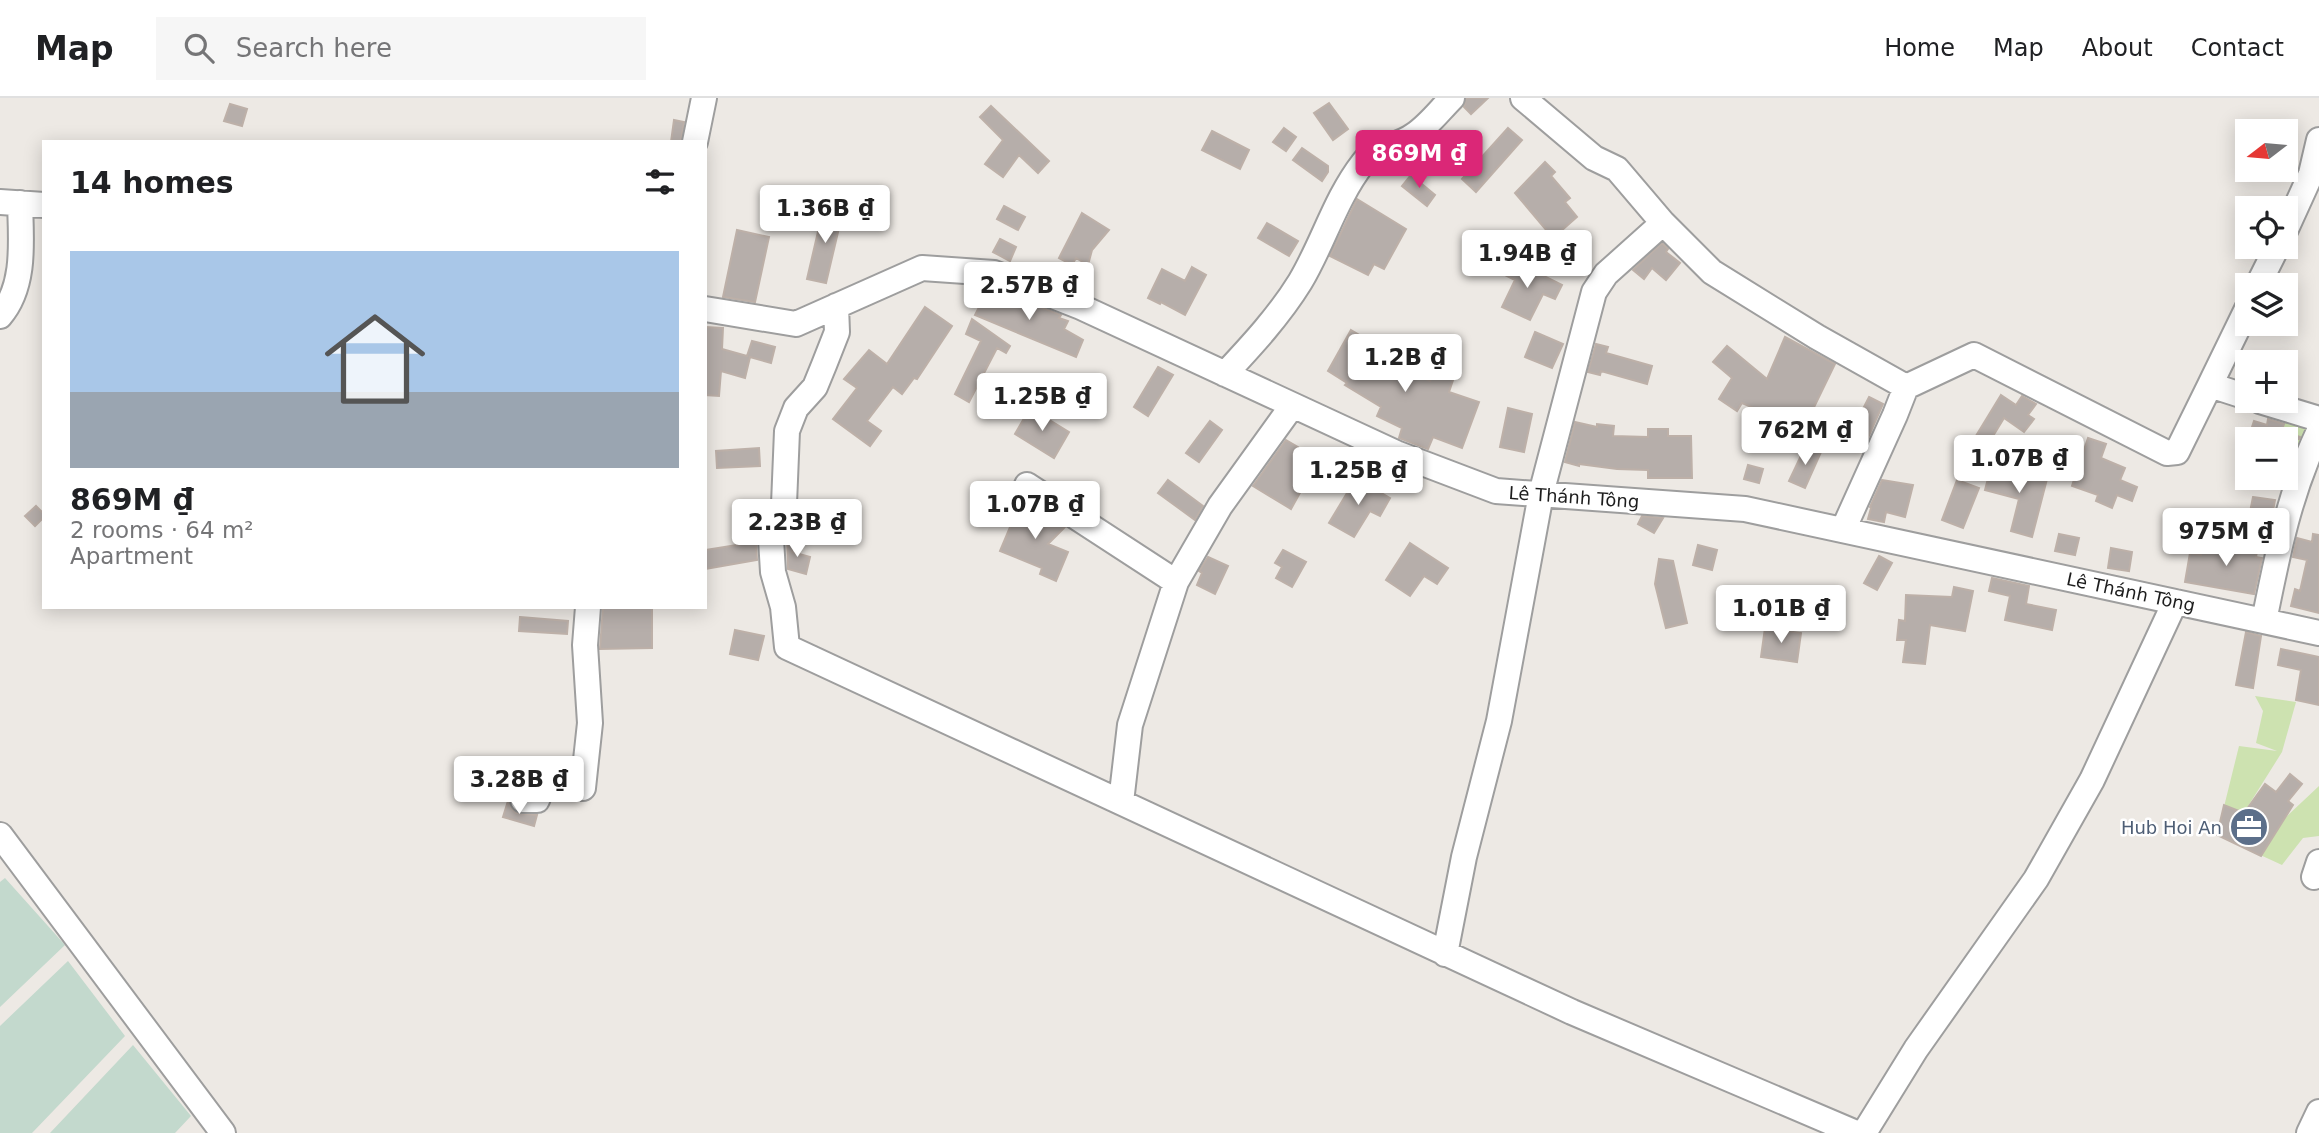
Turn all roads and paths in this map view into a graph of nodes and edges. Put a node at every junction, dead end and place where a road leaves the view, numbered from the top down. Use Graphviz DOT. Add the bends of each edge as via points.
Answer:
graph roads {
  1 [pos="704,98"];
  2 [pos="1452,98"];
  3 [pos="1523,98"];
  4 [pos="695,140"];
  5 [pos="2319,140"];
  6 [pos="2298,203"];
  7 [pos="21,204"];
  8 [pos="1663,223"];
  9 [pos="836,306"];
  10 [pos="707,309"];
  11 [pos="0,316"];
  12 [pos="2235,334"];
  13 [pos="1225,374"];
  14 [pos="2210,385"];
  15 [pos="1906,387"];
  16 [pos="2235,393"];
  17 [pos="1292,406"];
  18 [pos="2298,413"];
  19 [pos="2319,419"];
  20 [pos="2319,430"];
  21 [pos="1027,485"];
  22 [pos="1541,494"];
  23 [pos="1843,530"];
  24 [pos="1176,582"];
  25 [pos="2175,602"];
  26 [pos="588,609"];
  27 [pos="2264,621"];
  28 [pos="2319,633"];
  29 [pos="523,800"];
  30 [pos="1121,802"];
  31 [pos="0,835"];
  32 [pos="1445,954"];
  33 [pos="2319,1112"];
  34 [pos="223,1133"];
  35 [pos="1856,1133"];
  36 [pos="1864,1133"];
  37 [pos="2309,1133"];
  1 -- 4 [label="street"];
  2 -- 13 [label="street" via="1416,134 1365,160 1300,282"];
  3 -- 8 [label="street" via="1594,158 1617,169"];
  5 -- 6 [label="street"];
  7 -- 11 [label="street" via="18,277"];
  8 -- 15 [label="street" via="1712,272"];
  8 -- 22 [label="street" via="1606,274 1594,292"];
  9 -- 10 [label="street, Lê Thánh Tông" via="796,324"];
  9 -- 13 [label="street, Lê Thánh Tông" via="922,268 994,273 1081,307"];
  9 -- 30 [label="street" via="837,332 815,387 796,408 787,431 784,504 771,539 787,647"];
  12 -- 14 [label="street"];
  13 -- 17 [label="street, Lê Thánh Tông"];
  14 -- 15 [label="street" via="2178,452 2167,453 1974,355"];
  14 -- 16 [label="street"];
  15 -- 23 [label="street"];
  17 -- 22 [label="street, Lê Thánh Tông" via="1496,491"];
  17 -- 24 [label="street" via="1220,506"];
  18 -- 19 [label="street"];
  20 -- 27 [label="street" via="2286,515"];
  21 -- 24 [label="street"];
  22 -- 23 [label="street, Lê Thánh Tông" via="1745,509"];
  22 -- 32 [label="street" via="1499,721"];
  23 -- 25 [label="street, Lê Thánh Tông"];
  24 -- 30 [label="street" via="1130,724"];
  25 -- 27 [label="street, Lê Thánh Tông"];
  25 -- 36 [label="street" via="2092,780 2036,879 1916,1049"];
  26 -- 29 [label="street" via="585,645 590,723 583,788 547,775 537,800"];
  27 -- 28 [label="street, Lê Thánh Tông"];
  30 -- 32 [label="street"];
  31 -- 34 [label="street"];
  32 -- 35 [label="street"];
  33 -- 37 [label="street"];
}
